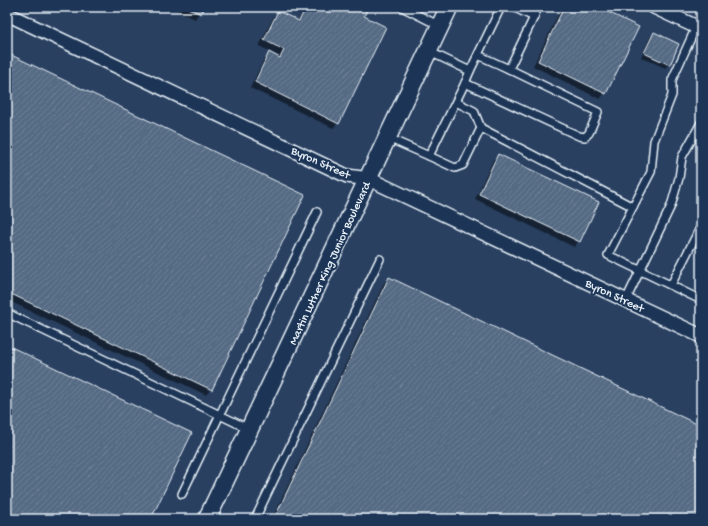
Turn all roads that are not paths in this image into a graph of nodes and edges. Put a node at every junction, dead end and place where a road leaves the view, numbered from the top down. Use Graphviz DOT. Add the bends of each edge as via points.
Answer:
graph roads {
  1 [pos="402,7"];
  2 [pos="449,7"];
  3 [pos="501,7"];
  4 [pos="513,7"];
  5 [pos="538,7"];
  6 [pos="654,7"];
  7 [pos="7,14"];
  8 [pos="534,17"];
  9 [pos="440,26"];
  10 [pos="698,28"];
  11 [pos="428,51"];
  12 [pos="478,54"];
  13 [pos="510,69"];
  14 [pos="470,71"];
  15 [pos="465,83"];
  16 [pos="456,102"];
  17 [pos="701,123"];
  18 [pos="481,128"];
  19 [pos="388,138"];
  20 [pos="429,156"];
  21 [pos="369,179"];
  22 [pos="633,207"];
  23 [pos="317,212"];
  24 [pos="701,226"];
  25 [pos="380,259"];
  26 [pos="640,270"];
  27 [pos="671,285"];
  28 [pos="626,300"];
  29 [pos="701,300"];
  30 [pos="7,313"];
  31 [pos="701,336"];
  32 [pos="220,415"];
  33 [pos="250,430"];
  34 [pos="182,494"];
  35 [pos="207,519"];
  36 [pos="255,519"];
  1 -- 9 [label="lane"];
  2 -- 9 [label="street, Martin Luther King Junior Boulevard"];
  3 -- 12 [label="lane"];
  4 -- 8 [label="lane"];
  5 -- 8 [label="lane"];
  6 -- 10 [label="street"];
  7 -- 21 [label="street, Byron Street" via="348,176"];
  8 -- 13 [label="lane"];
  9 -- 11 [label="street, Martin Luther King Junior Boulevard"];
  10 -- 22 [label="lane" via="672,80 672,94 654,141 651,172"];
  11 -- 14 [label="lane"];
  11 -- 19 [label="street, Martin Luther King Junior Boulevard"];
  12 -- 13 [label="lane"];
  12 -- 14 [label="lane"];
  13 -- 15 [label="lane" via="598,112 589,133 585,137 579,136"];
  14 -- 15 [label="lane"];
  15 -- 16 [label="lane"];
  16 -- 18 [label="lane" via="474,111"];
  16 -- 20 [label="lane"];
  17 -- 26 [label="lane" via="682,157 671,206"];
  18 -- 20 [label="lane" via="463,165 459,168"];
  18 -- 22 [label="lane"];
  19 -- 20 [label="lane"];
  19 -- 21 [label="street, Martin Luther King Junior Boulevard"];
  21 -- 28 [label="street, Byron Street"];
  21 -- 33 [label="street, Martin Luther King Junior Boulevard"];
  22 -- 26 [label="lane" via="608,255"];
  23 -- 32 [label="lane"];
  24 -- 27 [label="lane"];
  25 -- 36 [label="lane"];
  26 -- 27 [label="lane"];
  26 -- 28 [label="lane"];
  27 -- 29 [label="lane"];
  28 -- 31 [label="street, Byron Street"];
  30 -- 32 [label="lane"];
  32 -- 33 [label="lane"];
  32 -- 34 [label="lane"];
  33 -- 35 [label="street, Martin Luther King Junior Boulevard"];
}
